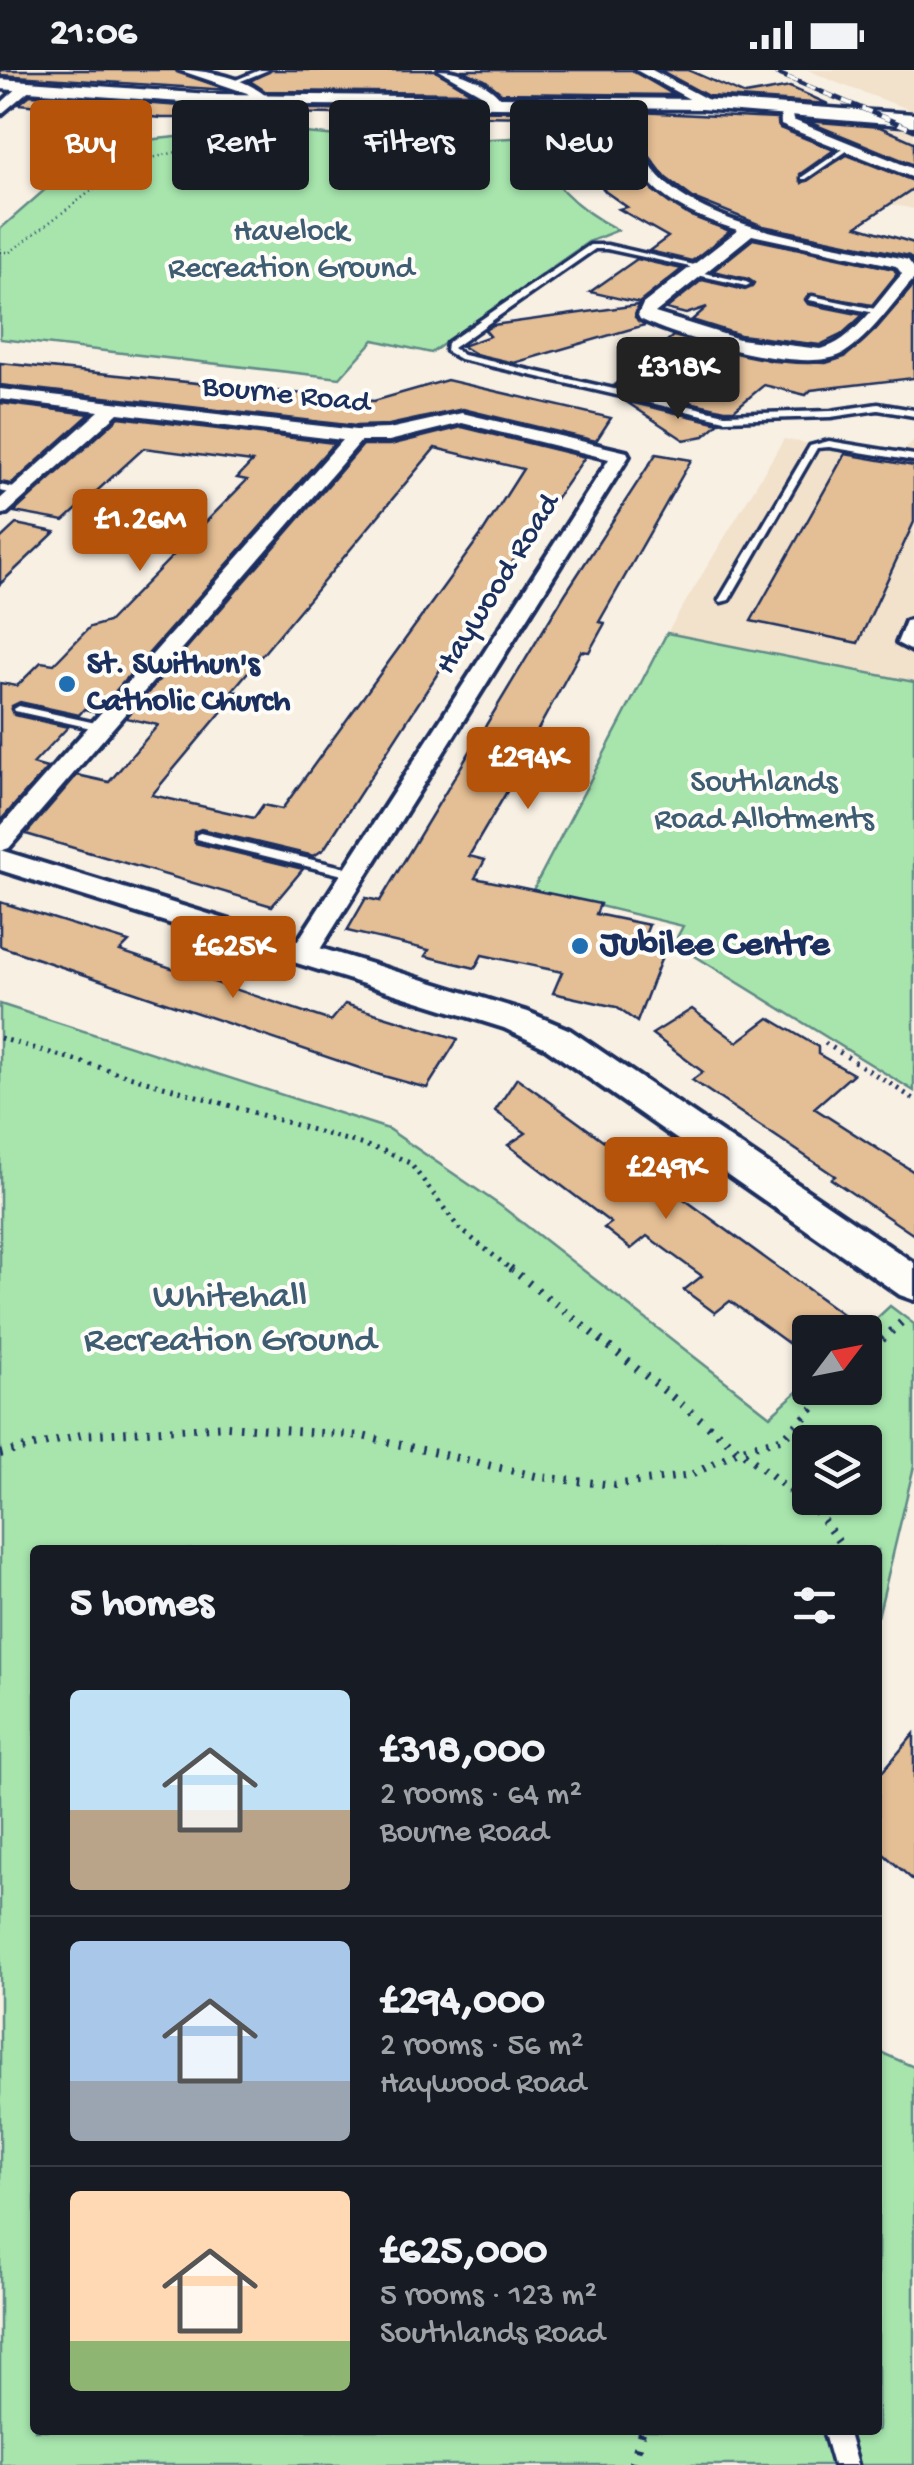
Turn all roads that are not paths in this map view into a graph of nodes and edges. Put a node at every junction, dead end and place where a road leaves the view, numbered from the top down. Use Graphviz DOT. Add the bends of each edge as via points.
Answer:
graph roads {
  1 [pos="185,70"];
  2 [pos="265,70"];
  3 [pos="444,70"];
  4 [pos="642,70"];
  5 [pos="0,84"];
  6 [pos="230,84"];
  7 [pos="26,86"];
  8 [pos="262,99"];
  9 [pos="496,102"];
  10 [pos="510,102"];
  11 [pos="648,103"];
  12 [pos="710,104"];
  13 [pos="786,108"];
  14 [pos="0,111"];
  15 [pos="914,120"];
  16 [pos="851,146"];
  17 [pos="648,173"];
  18 [pos="914,174"];
  19 [pos="804,178"];
  20 [pos="748,230"];
  21 [pos="696,269"];
  22 [pos="746,284"];
  23 [pos="812,298"];
  24 [pos="875,311"];
  25 [pos="0,394"];
  26 [pos="114,407"];
  27 [pos="914,412"];
  28 [pos="356,436"];
  29 [pos="620,456"];
  30 [pos="914,458"];
  31 [pos="10,490"];
  32 [pos="0,509"];
  33 [pos="724,600"];
  34 [pos="914,626"];
  35 [pos="914,645"];
  36 [pos="19,709"];
  37 [pos="100,727"];
  38 [pos="200,837"];
  39 [pos="0,843"];
  40 [pos="0,860"];
  41 [pos="355,874"];
  42 [pos="304,952"];
  43 [pos="914,1284"];
  44 [pos="836,2435"];
  45 [pos="845,2465"];
  1 -- 6 [label="street"];
  2 -- 6 [label="lane"];
  3 -- 9 [label="street"];
  4 -- 12 [label="street"];
  5 -- 7 [label="main road"];
  6 -- 8 [label="street"];
  7 -- 8 [label="main road"];
  7 -- 14 [label="street"];
  8 -- 9 [label="main road"];
  9 -- 10 [label="main road"];
  11 -- 12 [label="main road"];
  12 -- 13 [label="main road"];
  13 -- 15 [label="main road"];
  13 -- 16 [label="street" via="786,122 794,128"];
  16 -- 18 [label="street"];
  16 -- 19 [label="lane"];
  17 -- 20 [label="street" via="682,201"];
  20 -- 21 [label="street"];
  20 -- 24 [label="street" via="894,261 911,271"];
  21 -- 22 [label="lane"];
  21 -- 24 [label="street" via="649,307 649,318 793,353 831,353"];
  21 -- 27 [label="lane" via="593,247 448,349 725,417 878,407"];
  23 -- 24 [label="lane"];
  25 -- 26 [label="street, Bourne Road"];
  26 -- 28 [label="street, Bourne Road"];
  26 -- 31 [label="street"];
  28 -- 29 [label="street, Bourne Road" via="462,418"];
  28 -- 37 [label="street"];
  29 -- 41 [label="street, Haywood Road"];
  30 -- 33 [label="lane" via="814,446"];
  31 -- 32 [label="street"];
  34 -- 35 [label="street" via="908,644"];
  36 -- 37 [label="lane"];
  37 -- 39 [label="street"];
  38 -- 41 [label="lane"];
  40 -- 42 [label="street"];
  41 -- 42 [label="street, Haywood Road"];
  42 -- 43 [label="street" via="558,1039"];
  44 -- 45 [label="lane"];
}
